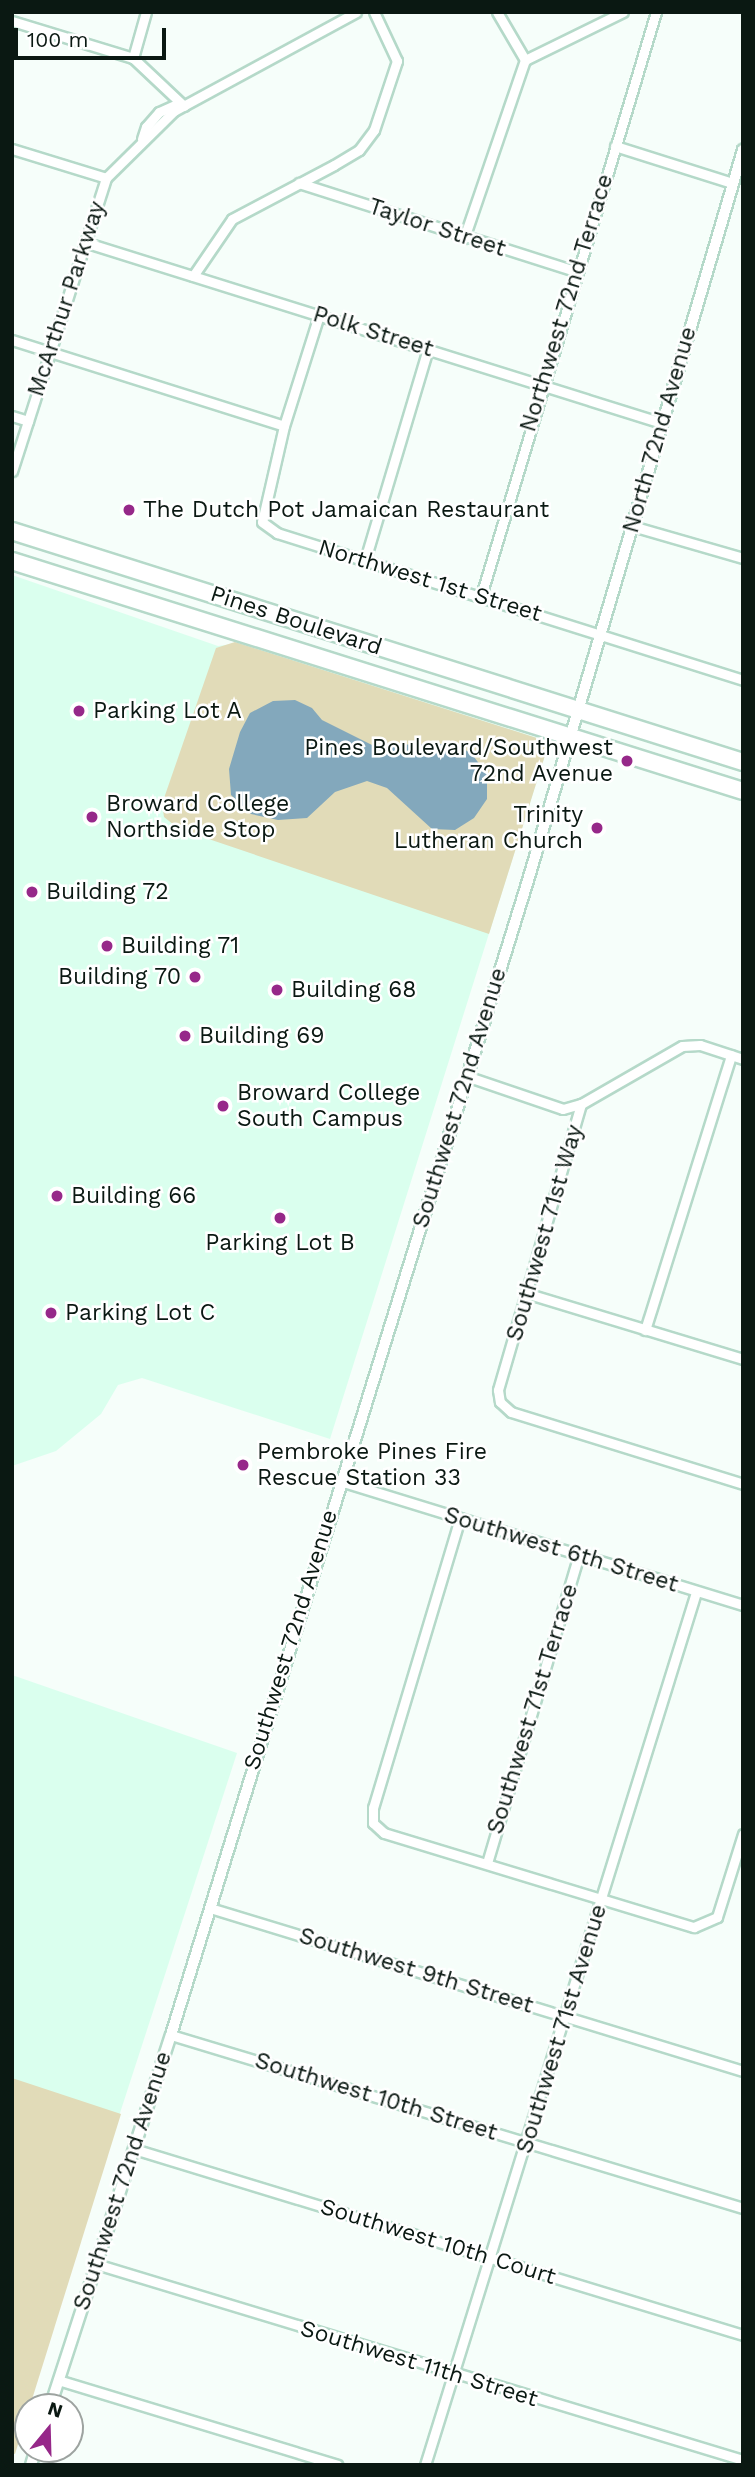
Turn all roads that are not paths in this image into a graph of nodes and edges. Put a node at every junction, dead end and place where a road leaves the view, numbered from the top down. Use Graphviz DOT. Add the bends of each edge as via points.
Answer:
graph roads {
  1 [pos="146,12"];
  2 [pos="356,12"];
  3 [pos="374,12"];
  4 [pos="497,12"];
  5 [pos="623,12"];
  6 [pos="656,12"];
  7 [pos="12,21"];
  8 [pos="133,58"];
  9 [pos="525,60"];
  10 [pos="164,91"];
  11 [pos="182,104"];
  12 [pos="163,110"];
  13 [pos="142,139"];
  14 [pos="615,146"];
  15 [pos="12,149"];
  16 [pos="743,150"];
  17 [pos="106,178"];
  18 [pos="299,183"];
  19 [pos="732,183"];
  20 [pos="464,237"];
  21 [pos="84,242"];
  22 [pos="575,271"];
  23 [pos="193,276"];
  24 [pos="319,316"];
  25 [pos="12,340"];
  26 [pos="428,349"];
  27 [pos="49,353"];
  28 [pos="540,385"];
  29 [pos="12,416"];
  30 [pos="28,421"];
  31 [pos="662,423"];
  32 [pos="284,426"];
  33 [pos="12,471"];
  34 [pos="632,526"];
  35 [pos="12,531"];
  36 [pos="743,558"];
  37 [pos="365,560"];
  38 [pos="12,561"];
  39 [pos="481,596"];
  40 [pos="244,605"];
  41 [pos="216,626"];
  42 [pos="600,635"];
  43 [pos="743,680"];
  44 [pos="579,711"];
  45 [pos="572,737"];
  46 [pos="743,762"];
  47 [pos="743,791"];
  48 [pos="730,1055"];
  49 [pos="743,1059"];
  50 [pos="466,1076"];
  51 [pos="580,1104"];
  52 [pos="529,1294"];
  53 [pos="645,1330"];
  54 [pos="743,1359"];
  55 [pos="340,1480"];
  56 [pos="743,1484"];
  57 [pos="460,1518"];
  58 [pos="579,1555"];
  59 [pos="696,1592"];
  60 [pos="743,1605"];
  61 [pos="743,1834"];
  62 [pos="487,1863"];
  63 [pos="602,1900"];
  64 [pos="210,1908"];
  65 [pos="566,2017"];
  66 [pos="171,2035"];
  67 [pos="743,2071"];
  68 [pos="527,2143"];
  69 [pos="134,2149"];
  70 [pos="743,2208"];
  71 [pos="491,2259"];
  72 [pos="96,2264"];
  73 [pos="743,2334"];
  74 [pos="454,2375"];
  75 [pos="58,2380"];
  76 [pos="54,2393"];
  77 [pos="743,2460"];
  78 [pos="337,2465"];
  79 [pos="425,2465"];
  1 -- 8 [label="street"];
  2 -- 11 [label="street, McArthur Parkway"];
  3 -- 18 [label="street" via="397,61 374,130 359,150"];
  4 -- 9 [label="street"];
  5 -- 9 [label="street"];
  6 -- 14 [label="street, Northwest 72nd Terrace"];
  7 -- 8 [label="street"];
  8 -- 10 [label="street" via="147,67"];
  9 -- 20 [label="street"];
  10 -- 11 [label="street"];
  10 -- 12 [label="street"];
  11 -- 12 [label="street, McArthur Parkway"];
  11 -- 13 [label="street, McArthur Parkway"];
  12 -- 13 [label="street, McArthur Parkway" via="146,127"];
  13 -- 17 [label="street, McArthur Parkway"];
  14 -- 19 [label="street"];
  14 -- 22 [label="street, Northwest 72nd Terrace"];
  15 -- 17 [label="street"];
  16 -- 19 [label="street, North 72nd Avenue"];
  17 -- 21 [label="street, McArthur Parkway"];
  18 -- 20 [label="street, Taylor Street"];
  18 -- 23 [label="street" via="232,219"];
  19 -- 31 [label="street, North 72nd Avenue"];
  20 -- 22 [label="street, Taylor Street"];
  21 -- 23 [label="street, Polk Street"];
  21 -- 27 [label="street, McArthur Parkway"];
  22 -- 28 [label="street, Northwest 72nd Terrace"];
  23 -- 24 [label="street, Polk Street"];
  24 -- 26 [label="street, Polk Street"];
  24 -- 32 [label="street"];
  25 -- 27 [label="street"];
  26 -- 28 [label="street, Polk Street"];
  26 -- 37 [label="street"];
  27 -- 30 [label="street, McArthur Parkway"];
  27 -- 32 [label="street"];
  28 -- 31 [label="street, Polk Street"];
  28 -- 39 [label="street, Northwest 72nd Terrace"];
  29 -- 30 [label="street"];
  30 -- 33 [label="street, McArthur Parkway"];
  31 -- 34 [label="street, North 72nd Avenue"];
  32 -- 37 [label="street, Northwest 1st Street" via="262,522 278,533"];
  34 -- 36 [label="street"];
  34 -- 42 [label="street, North 72nd Avenue"];
  35 -- 40 [label="highway, Pines Boulevard"];
  37 -- 39 [label="street, Northwest 1st Street"];
  38 -- 41 [label="highway, Pines Boulevard"];
  39 -- 42 [label="street, Northwest 1st Street"];
  40 -- 41 [label="highway" via="230,611"];
  40 -- 44 [label="highway, Pines Boulevard"];
  41 -- 45 [label="highway, Pines Boulevard"];
  42 -- 43 [label="street, Northwest 1st Street"];
  42 -- 44 [label="street, North 72nd Avenue"];
  44 -- 45 [label="street, Southwest 72nd Avenue"];
  44 -- 46 [label="highway, Pines Boulevard"];
  45 -- 47 [label="highway, Pines Boulevard"];
  45 -- 50 [label="street, Southwest 72nd Avenue"];
  48 -- 49 [label="street, Southwest 71st Way"];
  48 -- 51 [label="street, Southwest 71st Way" via="700,1045 682,1046"];
  48 -- 53 [label="street"];
  50 -- 51 [label="street" via="563,1109"];
  50 -- 55 [label="street, Southwest 72nd Avenue"];
  51 -- 52 [label="street, Southwest 71st Way"];
  52 -- 53 [label="street"];
  52 -- 56 [label="street, Southwest 71st Way" via="498,1390 500,1402 510,1412"];
  53 -- 54 [label="street"];
  55 -- 57 [label="street, Southwest 6th Street"];
  55 -- 64 [label="street, Southwest 72nd Avenue"];
  57 -- 58 [label="street, Southwest 6th Street"];
  57 -- 62 [label="street" via="373,1808 373,1823 384,1833"];
  58 -- 59 [label="street, Southwest 6th Street"];
  58 -- 62 [label="street, Southwest 71st Terrace"];
  59 -- 60 [label="street, Southwest 6th Street"];
  59 -- 63 [label="street, Southwest 71st Avenue"];
  61 -- 63 [label="street" via="717,1917 707,1924 694,1927"];
  62 -- 63 [label="street"];
  63 -- 65 [label="street, Southwest 71st Avenue"];
  64 -- 65 [label="street, Southwest 9th Street"];
  64 -- 66 [label="street, Southwest 72nd Avenue"];
  65 -- 67 [label="street, Southwest 9th Street"];
  65 -- 68 [label="street, Southwest 71st Avenue"];
  66 -- 68 [label="street, Southwest 10th Street"];
  66 -- 69 [label="street, Southwest 72nd Avenue"];
  68 -- 70 [label="street, Southwest 10th Street"];
  68 -- 71 [label="street, Southwest 71st Avenue"];
  69 -- 71 [label="street, Southwest 10th Court"];
  69 -- 72 [label="street, Southwest 72nd Avenue"];
  71 -- 73 [label="street, Southwest 10th Court"];
  71 -- 74 [label="street, Southwest 71st Avenue"];
  72 -- 74 [label="street, Southwest 11th Street"];
  72 -- 75 [label="street, Southwest 72nd Avenue"];
  74 -- 77 [label="street, Southwest 11th Street"];
  74 -- 79 [label="street, Southwest 71st Avenue"];
  75 -- 76 [label="street, Southwest 72nd Avenue"];
  75 -- 78 [label="street"];
}
